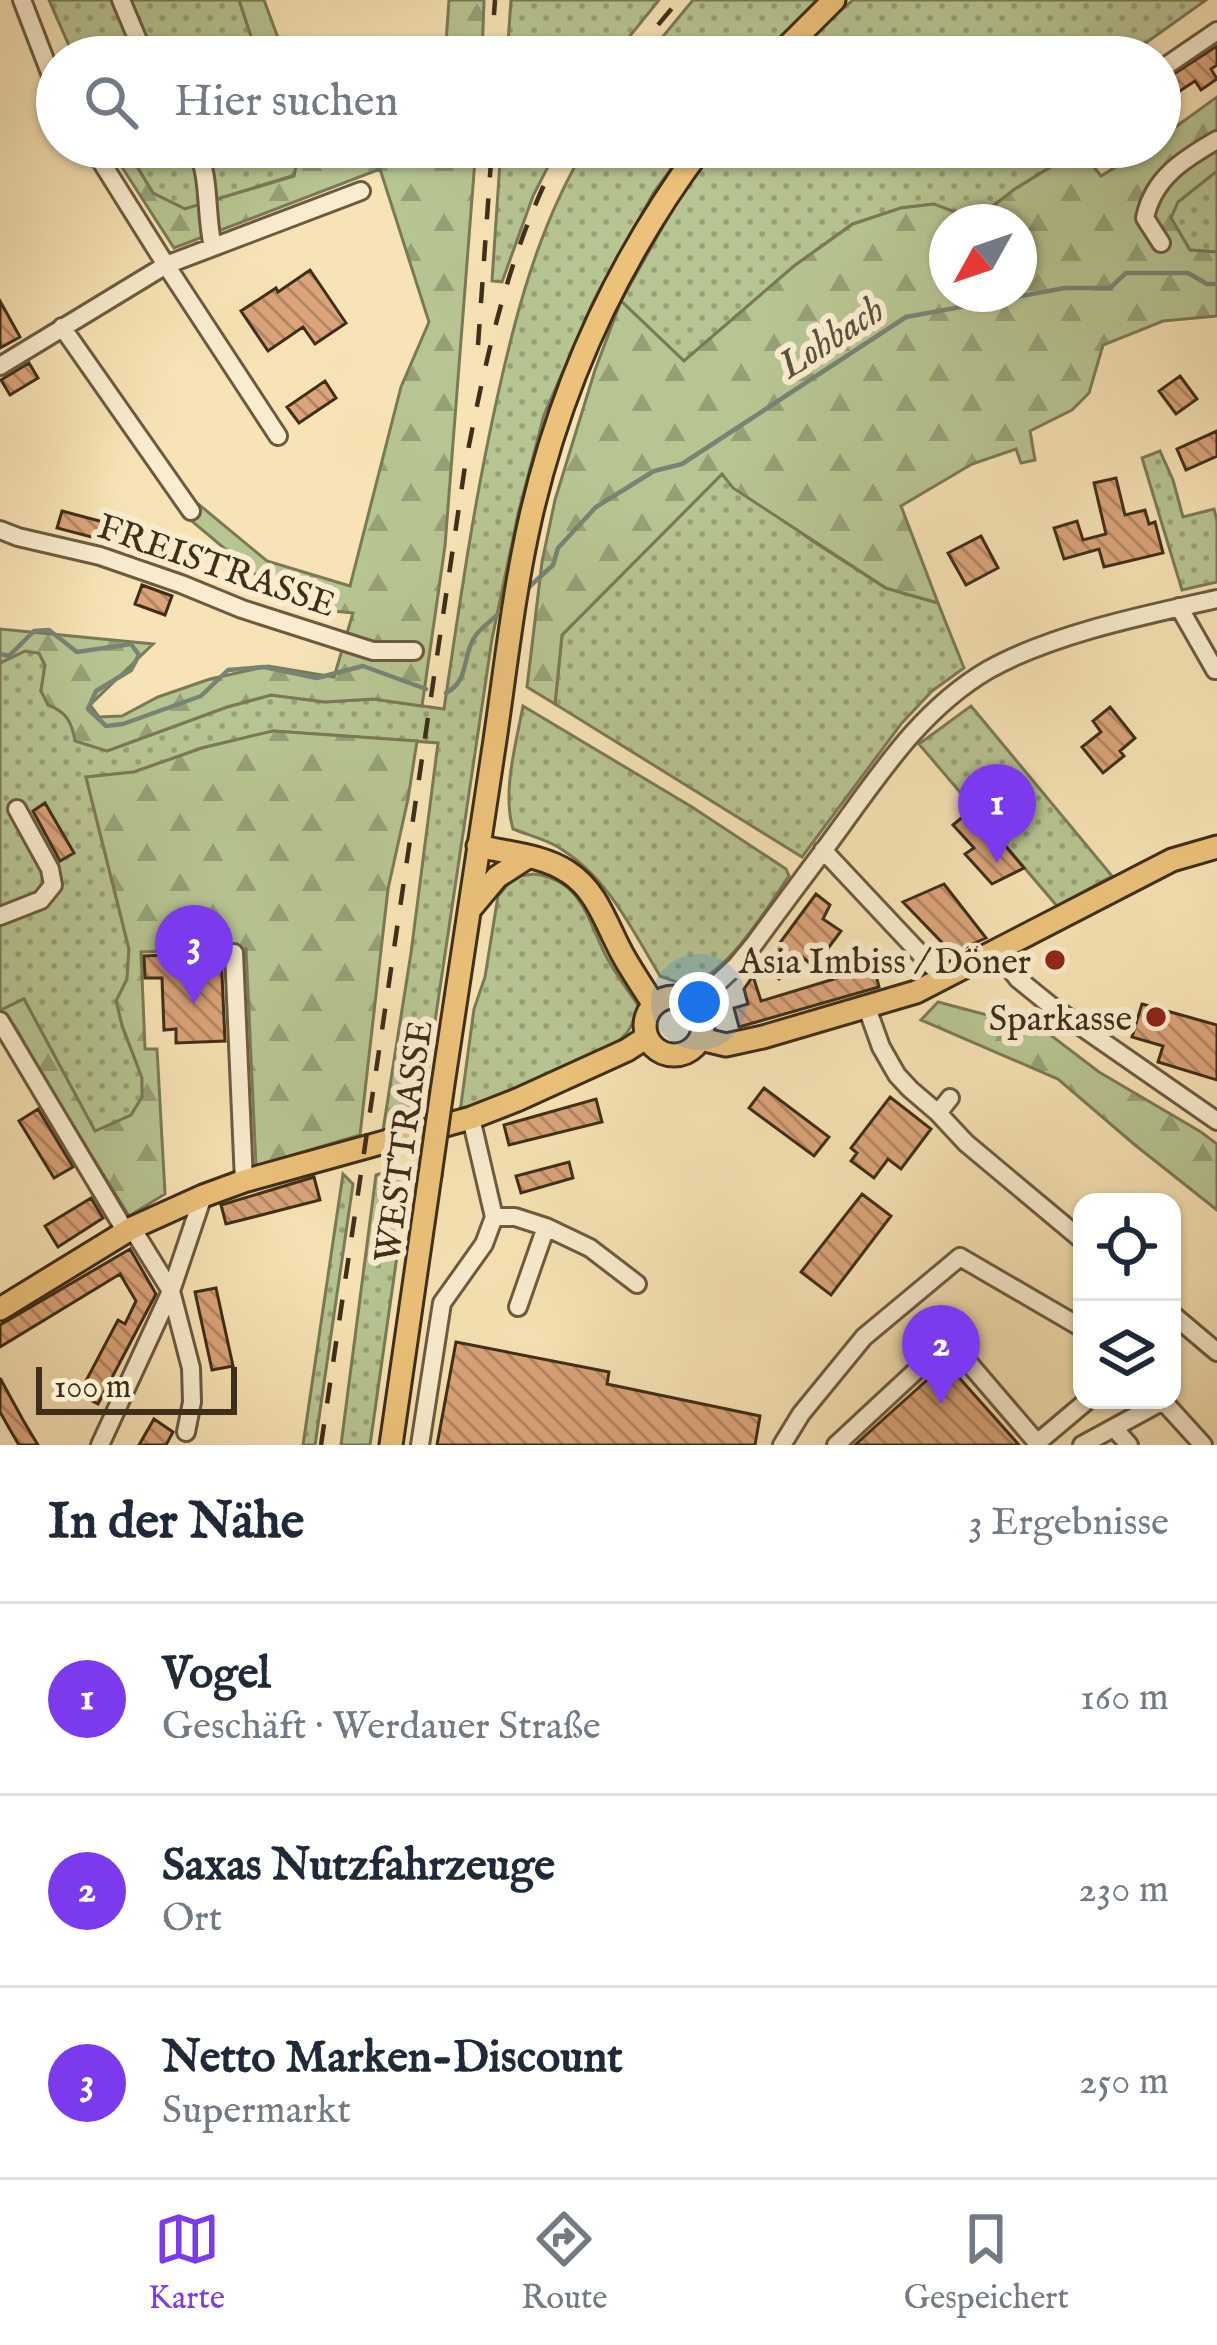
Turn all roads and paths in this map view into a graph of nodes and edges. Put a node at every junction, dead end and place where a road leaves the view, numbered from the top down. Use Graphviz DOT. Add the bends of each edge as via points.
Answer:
graph roads {
  1 [pos="22,0"];
  2 [pos="121,0"];
  3 [pos="834,0"];
  4 [pos="1217,31"];
  5 [pos="36,36"];
  6 [pos="136,36"];
  7 [pos="798,36"];
  8 [pos="1181,56"];
  9 [pos="1217,140"];
  10 [pos="1181,164"];
  11 [pos="105,168"];
  12 [pos="203,168"];
  13 [pos="687,168"];
  14 [pos="1175,168"];
  15 [pos="361,190"];
  16 [pos="1160,243"];
  17 [pos="213,247"];
  18 [pos="166,265"];
  19 [pos="62,327"];
  20 [pos="0,366"];
  21 [pos="278,436"];
  22 [pos="190,511"];
  23 [pos="0,530"];
  24 [pos="1217,599"];
  25 [pos="1179,607"];
  26 [pos="414,651"];
  27 [pos="1217,670"];
  28 [pos="17,809"];
  29 [pos="478,846"];
  30 [pos="1217,847"];
  31 [pos="823,850"];
  32 [pos="528,857"];
  33 [pos="470,909"];
  34 [pos="0,916"];
  35 [pos="996,951"];
  36 [pos="234,953"];
  37 [pos="943,978"];
  38 [pos="654,1005"];
  39 [pos="694,1005"];
  40 [pos="866,1005"];
  41 [pos="0,1021"];
  42 [pos="647,1037"];
  43 [pos="700,1039"];
  44 [pos="471,1118"];
  45 [pos="1217,1121"];
  46 [pos="244,1181"];
  47 [pos="202,1196"];
  48 [pos="494,1217"];
  49 [pos="547,1227"];
  50 [pos="129,1230"];
  51 [pos="1073,1232"];
  52 [pos="638,1284"];
  53 [pos="171,1292"];
  54 [pos="518,1307"];
  55 [pos="0,1309"];
  56 [pos="1181,1322"];
  57 [pos="1073,1323"];
  58 [pos="1217,1352"];
  59 [pos="1078,1409"];
  60 [pos="1114,1428"];
  61 [pos="186,1432"];
  62 [pos="1038,1444"];
  63 [pos="100,1445"];
  64 [pos="391,1445"];
  65 [pos="420,1445"];
  66 [pos="782,1445"];
  67 [pos="836,1445"];
  68 [pos="1082,1445"];
  69 [pos="1129,1445"];
  70 [pos="1203,1445"];
  1 -- 5 [label="street"];
  2 -- 6 [label="street"];
  3 -- 7 [label="main road"];
  4 -- 8 [label="street"];
  9 -- 10 [label="street"];
  11 -- 18 [label="street"];
  12 -- 17 [label="street"];
  13 -- 29 [label="main road, WESTTRASSE" via="603,310 553,435 520,568"];
  14 -- 16 [label="street" via="1145,218"];
  15 -- 17 [label="street"];
  17 -- 18 [label="street"];
  18 -- 19 [label="street"];
  18 -- 21 [label="street"];
  19 -- 20 [label="street"];
  19 -- 22 [label="street, FREISTRASSE"];
  23 -- 26 [label="street, FREISTRASSE" via="100,556 373,651"];
  24 -- 25 [label="street"];
  25 -- 27 [label="street"];
  25 -- 31 [label="street" via="986,672 922,722"];
  28 -- 34 [label="street" via="53,885 41,900"];
  29 -- 32 [label="main road"];
  29 -- 33 [label="main road, WESTTRASSE"];
  30 -- 35 [label="main road" via="1172,860"];
  31 -- 37 [label="street"];
  31 -- 39 [label="street" via="736,966"];
  32 -- 33 [label="main road"];
  32 -- 38 [label="main road" via="586,888"];
  33 -- 64 [label="main road, WESTTRASSE, bridge"];
  35 -- 37 [label="main road"];
  35 -- 45 [label="street" via="1050,1005"];
  36 -- 46 [label="street"];
  37 -- 40 [label="main road"];
  38 -- 39 [label="main road" via="679,997"];
  38 -- 42 [label="main road"];
  39 -- 43 [label="main road" via="703,1021"];
  40 -- 43 [label="main road" via="727,1045"];
  40 -- 51 [label="street" via="897,1075 944,1106 966,1143"];
  41 -- 50 [label="street"];
  42 -- 43 [label="main road" via="678,1055"];
  42 -- 44 [label="main road"];
  44 -- 46 [label="main road"];
  44 -- 48 [label="street"];
  46 -- 47 [label="main road"];
  47 -- 50 [label="main road"];
  47 -- 53 [label="street"];
  48 -- 49 [label="street"];
  48 -- 65 [label="street" via="442,1303"];
  49 -- 52 [label="street"];
  49 -- 54 [label="street"];
  50 -- 53 [label="street"];
  50 -- 55 [label="main road"];
  53 -- 61 [label="street" via="191,1368"];
  53 -- 63 [label="street"];
  56 -- 58 [label="street"];
  57 -- 66 [label="street" via="960,1257 864,1337"];
  59 -- 62 [label="street"];
  60 -- 68 [label="street"];
  60 -- 69 [label="street"];
  60 -- 70 [label="street" via="1163,1401"];
  62 -- 67 [label="street" via="949,1340"];
}
